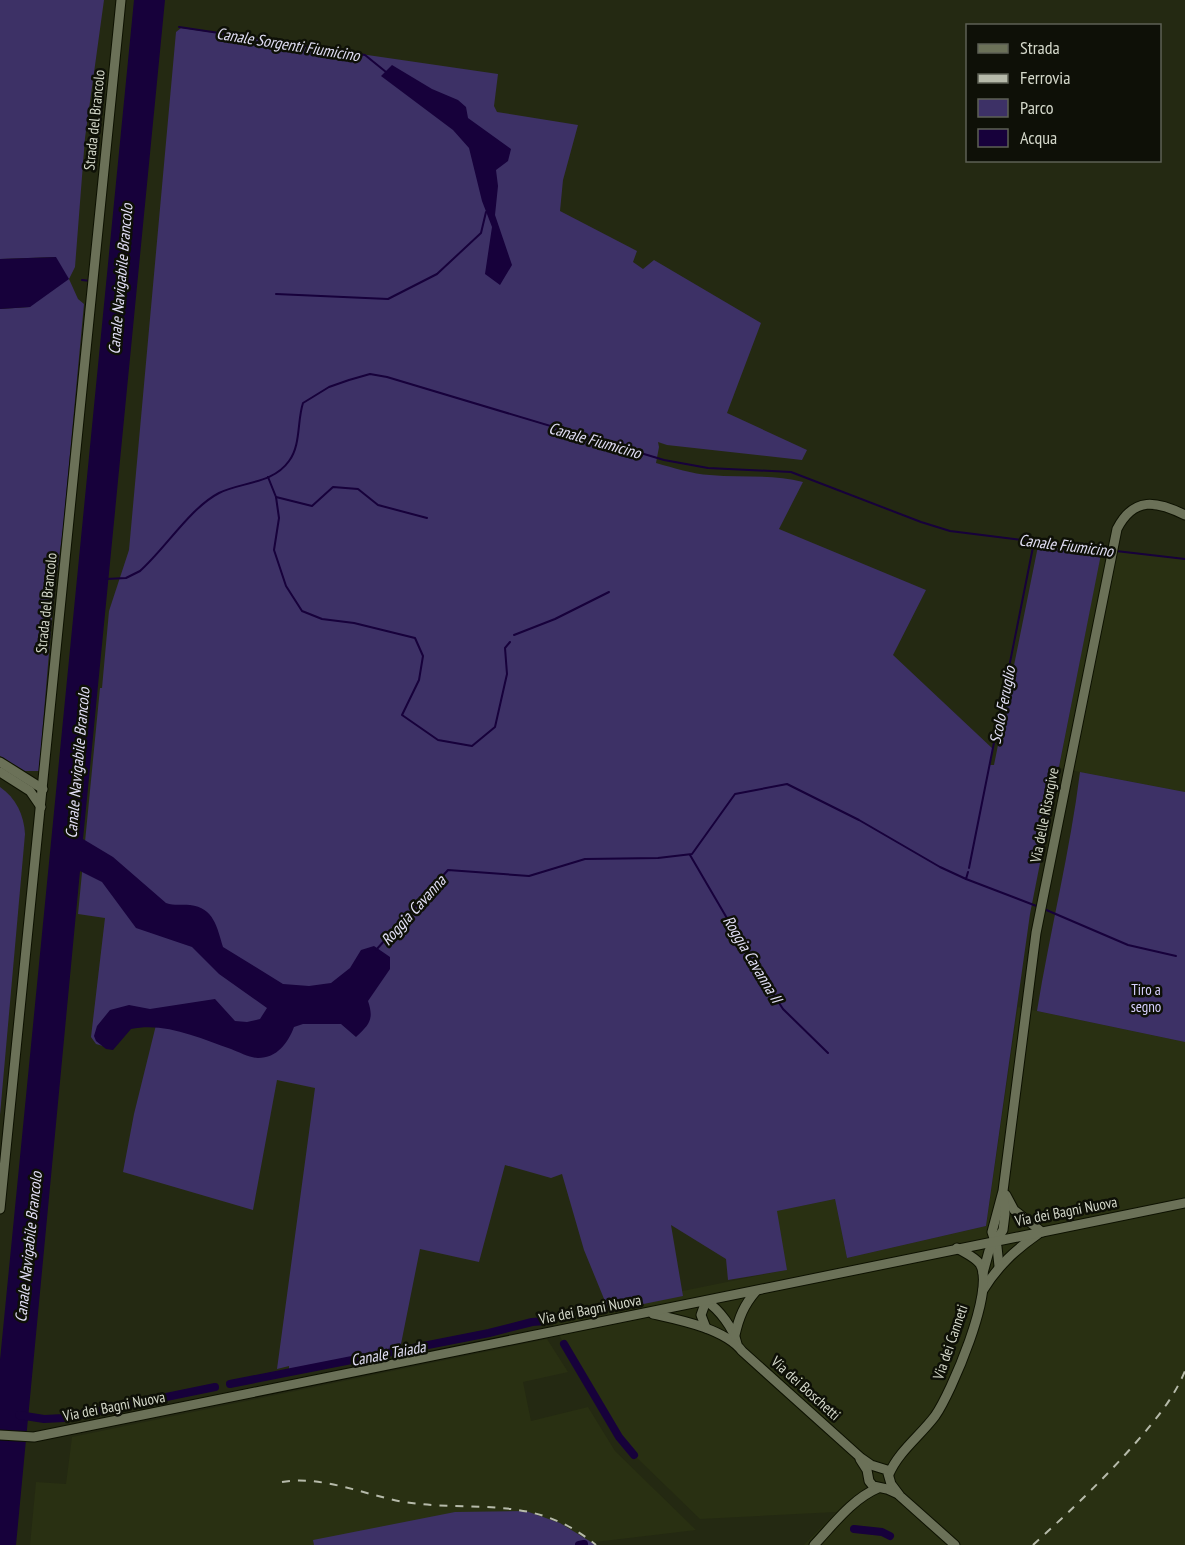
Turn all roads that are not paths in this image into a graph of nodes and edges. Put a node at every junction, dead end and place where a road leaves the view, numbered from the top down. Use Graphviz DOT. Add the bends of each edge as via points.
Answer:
graph roads {
  1 [pos="121,0"];
  2 [pos="1185,515"];
  3 [pos="0,762"];
  4 [pos="0,772"];
  5 [pos="44,777"];
  6 [pos="31,787"];
  7 [pos="43,789"];
  8 [pos="42,803"];
  9 [pos="1003,1191"];
  10 [pos="1185,1203"];
  11 [pos="0,1209"];
  12 [pos="1042,1232"];
  13 [pos="995,1241"];
  14 [pos="957,1248"];
  15 [pos="999,1266"];
  16 [pos="983,1275"];
  17 [pos="756,1291"];
  18 [pos="982,1292"];
  19 [pos="706,1301"];
  20 [pos="649,1313"];
  21 [pos="706,1328"];
  22 [pos="736,1339"];
  23 [pos="0,1435"];
  24 [pos="856,1454"];
  25 [pos="899,1456"];
  26 [pos="879,1467"];
  27 [pos="889,1476"];
  28 [pos="869,1478"];
  29 [pos="880,1488"];
  30 [pos="900,1496"];
  31 [pos="850,1507"];
  32 [pos="814,1545"];
  33 [pos="955,1545"];
  1 -- 5 [label="street, Strada del Brancolo"];
  2 -- 9 [label="street, Via delle Risorgive" via="1158,504 1140,506 1122,520 1114,543 1036,933"];
  3 -- 6 [label="street"];
  4 -- 6 [label="street"];
  5 -- 6 [label="street"];
  5 -- 7 [label="street, Strada del Brancolo"];
  6 -- 7 [label="street"];
  6 -- 8 [label="street"];
  7 -- 8 [label="street, Strada del Brancolo"];
  8 -- 11 [label="street, Strada del Brancolo"];
  9 -- 12 [label="street" via="1014,1210"];
  9 -- 13 [label="street, Via delle Risorgive" via="1003,1230"];
  10 -- 12 [label="street, Via dei Bagni Nuova"];
  12 -- 13 [label="street, Via dei Bagni Nuova"];
  12 -- 15 [label="street, Via dei Canneti"];
  13 -- 14 [label="street, Via dei Bagni Nuova"];
  13 -- 15 [label="street"];
  13 -- 16 [label="street, Via dei Canneti"];
  14 -- 16 [label="street" via="980,1265"];
  14 -- 17 [label="street, Via dei Bagni Nuova"];
  15 -- 18 [label="street, Via dei Canneti"];
  16 -- 18 [label="street, Via dei Canneti"];
  17 -- 19 [label="street, Via dei Bagni Nuova"];
  17 -- 22 [label="street" via="740,1315"];
  18 -- 25 [label="street, Via dei Canneti" via="966,1350 945,1401 919,1437"];
  19 -- 20 [label="street, Via dei Bagni Nuova"];
  19 -- 21 [label="street" via="701,1315"];
  19 -- 22 [label="street, Via dei Boschetti" via="713,1305"];
  20 -- 21 [label="street, Via dei Boschetti"];
  20 -- 23 [label="street, Via dei Bagni Nuova" via="34,1437"];
  21 -- 22 [label="street, Via dei Boschetti"];
  22 -- 24 [label="street, Via dei Boschetti" via="742,1351"];
  24 -- 26 [label="street, Via dei Boschetti"];
  24 -- 28 [label="street, Via dei Boschetti"];
  25 -- 26 [label="street, Via dei Canneti"];
  25 -- 27 [label="street, Via dei Canneti"];
  26 -- 27 [label="street, Via dei Boschetti"];
  26 -- 28 [label="street"];
  27 -- 29 [label="street" via="887,1485"];
  27 -- 30 [label="street, Via dei Boschetti"];
  28 -- 29 [label="street, Via dei Boschetti" via="873,1486"];
  28 -- 31 [label="street"];
  29 -- 30 [label="street, Via dei Boschetti"];
  29 -- 31 [label="street"];
  30 -- 33 [label="street, Via dei Boschetti"];
  31 -- 32 [label="street"];
}
